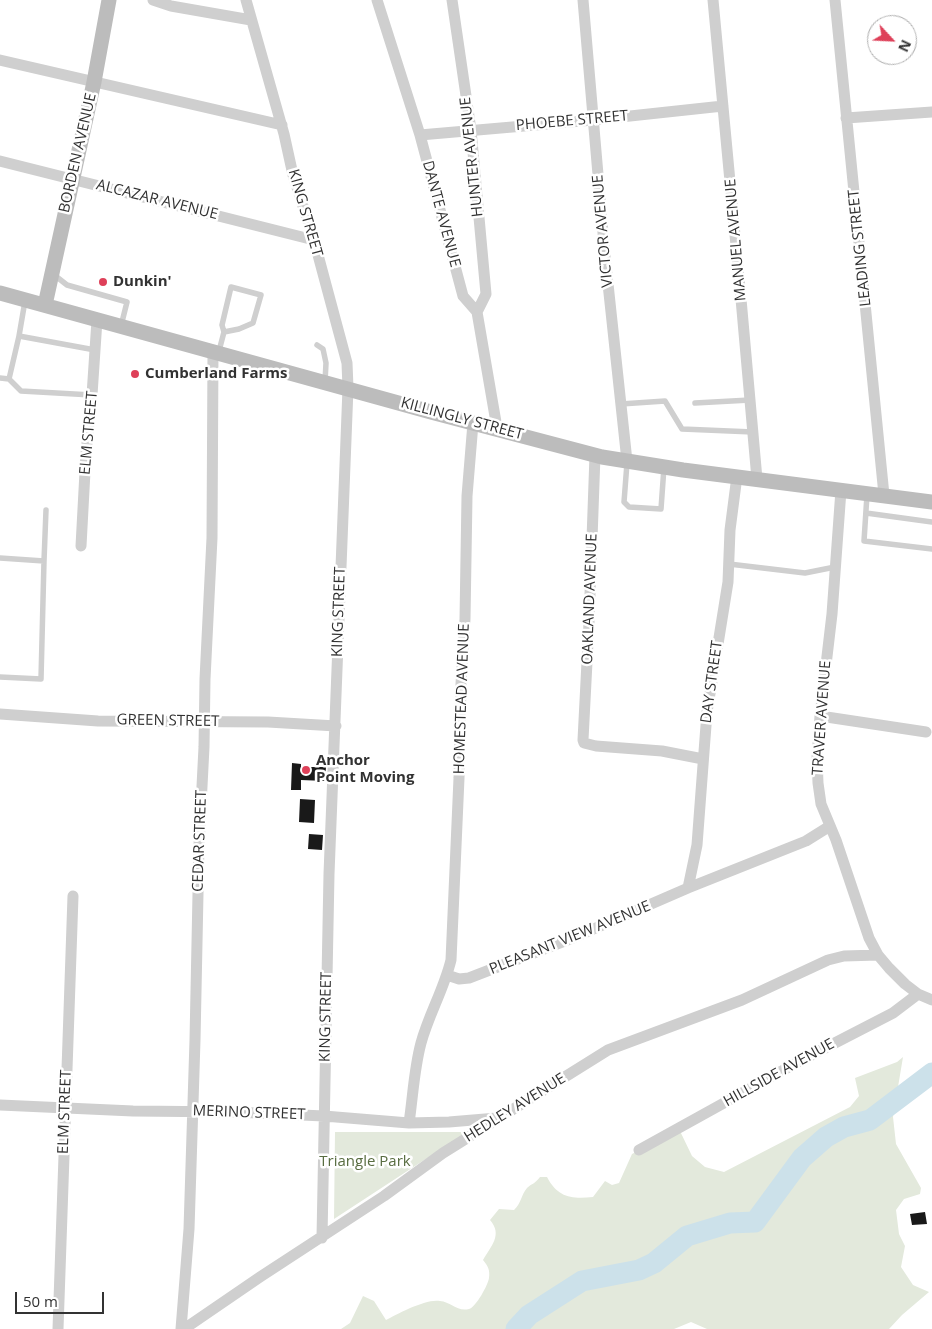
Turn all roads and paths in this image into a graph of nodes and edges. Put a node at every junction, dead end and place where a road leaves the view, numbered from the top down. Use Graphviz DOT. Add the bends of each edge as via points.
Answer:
graph roads {
  1 [pos="109,0"];
  2 [pos="154,0"];
  3 [pos="246,0"];
  4 [pos="377,0"];
  5 [pos="452,0"];
  6 [pos="583,0"];
  7 [pos="712,0"];
  8 [pos="835,0"];
  9 [pos="252,20"];
  10 [pos="0,60"];
  11 [pos="94,82"];
  12 [pos="723,106"];
  13 [pos="932,112"];
  14 [pos="846,118"];
  15 [pos="593,120"];
  16 [pos="282,125"];
  17 [pos="471,130"];
  18 [pos="420,136"];
  19 [pos="0,161"];
  20 [pos="72,179"];
  21 [pos="314,240"];
  22 [pos="52,273"];
  23 [pos="0,293"];
  24 [pos="25,300"];
  25 [pos="45,305"];
  26 [pos="477,312"];
  27 [pos="98,320"];
  28 [pos="121,326"];
  29 [pos="224,332"];
  30 [pos="19,336"];
  31 [pos="317,345"];
  32 [pos="94,350"];
  33 [pos="216,353"];
  34 [pos="0,378"];
  35 [pos="9,379"];
  36 [pos="325,382"];
  37 [pos="348,388"];
  38 [pos="92,395"];
  39 [pos="750,400"];
  40 [pos="695,403"];
  41 [pos="621,404"];
  42 [pos="473,423"];
  43 [pos="497,428"];
  44 [pos="753,432"];
  45 [pos="595,455"];
  46 [pos="627,461"];
  47 [pos="664,467"];
  48 [pos="737,476"];
  49 [pos="757,479"];
  50 [pos="840,490"];
  51 [pos="867,493"];
  52 [pos="884,496"];
  53 [pos="932,502"];
  54 [pos="46,510"];
  55 [pos="866,513"];
  56 [pos="932,522"];
  57 [pos="81,546"];
  58 [pos="932,549"];
  59 [pos="0,558"];
  60 [pos="44,561"];
  61 [pos="729,564"];
  62 [pos="835,567"];
  63 [pos="0,678"];
  64 [pos="0,714"];
  65 [pos="820,716"];
  66 [pos="205,723"];
  67 [pos="336,726"];
  68 [pos="926,732"];
  69 [pos="703,759"];
  70 [pos="830,826"];
  71 [pos="688,888"];
  72 [pos="73,896"];
  73 [pos="878,954"];
  74 [pos="447,976"];
  75 [pos="918,994"];
  76 [pos="932,1000"];
  77 [pos="0,1105"];
  78 [pos="66,1107"];
  79 [pos="192,1112"];
  80 [pos="324,1116"];
  81 [pos="498,1118"];
  82 [pos="409,1122"];
  83 [pos="639,1150"];
  84 [pos="322,1238"];
  85 [pos="58,1329"];
  86 [pos="182,1329"];
  1 -- 11 [label="main road, BORDEN AVENUE"];
  2 -- 9 [label="street"];
  3 -- 9 [label="street, KING STREET"];
  4 -- 18 [label="street, DANTE AVENUE"];
  5 -- 17 [label="street, HUNTER AVENUE"];
  6 -- 15 [label="street, VICTOR AVENUE"];
  7 -- 12 [label="street, MANUEL AVENUE"];
  8 -- 14 [label="street, LEADING STREET"];
  9 -- 16 [label="street, KING STREET"];
  10 -- 11 [label="street"];
  11 -- 16 [label="street"];
  11 -- 20 [label="main road, BORDEN AVENUE"];
  12 -- 15 [label="street, PHOEBE STREET"];
  12 -- 39 [label="street, MANUEL AVENUE"];
  13 -- 14 [label="street"];
  14 -- 52 [label="street, LEADING STREET"];
  15 -- 17 [label="street, PHOEBE STREET"];
  15 -- 41 [label="street, VICTOR AVENUE"];
  16 -- 21 [label="street, KING STREET" via="293,175"];
  17 -- 18 [label="street, PHOEBE STREET"];
  17 -- 26 [label="street, HUNTER AVENUE" via="486,294"];
  18 -- 26 [label="street, DANTE AVENUE" via="463,296"];
  19 -- 20 [label="street, ALCAZAR AVENUE"];
  20 -- 21 [label="street, ALCAZAR AVENUE"];
  20 -- 22 [label="main road, BORDEN AVENUE"];
  21 -- 37 [label="street, KING STREET" via="347,363"];
  22 -- 25 [label="main road, BORDEN AVENUE"];
  22 -- 28 [label="lane" via="68,285 127,302"];
  23 -- 24 [label="main road, KILLINGLY STREET"];
  24 -- 25 [label="main road, KILLINGLY STREET"];
  24 -- 30 [label="lane"];
  25 -- 27 [label="main road, KILLINGLY STREET"];
  26 -- 43 [label="street, DANTE AVENUE"];
  27 -- 28 [label="main road, KILLINGLY STREET"];
  27 -- 32 [label="street, ELM STREET"];
  28 -- 33 [label="main road, KILLINGLY STREET"];
  29 -- 29 [label="lane" via="222,325 231,287 261,295 253,323"];
  29 -- 33 [label="lane"];
  30 -- 32 [label="lane"];
  30 -- 35 [label="lane"];
  31 -- 36 [label="lane" via="323,349"];
  32 -- 38 [label="street, ELM STREET"];
  33 -- 36 [label="main road, KILLINGLY STREET"];
  33 -- 66 [label="street, CEDAR STREET"];
  34 -- 35 [label="lane"];
  35 -- 38 [label="lane" via="21,390"];
  36 -- 37 [label="main road, KILLINGLY STREET"];
  37 -- 42 [label="main road, KILLINGLY STREET"];
  37 -- 67 [label="street, KING STREET"];
  38 -- 57 [label="street, ELM STREET"];
  39 -- 40 [label="lane"];
  39 -- 44 [label="street, MANUEL AVENUE"];
  41 -- 44 [label="lane" via="665,401 682,430"];
  41 -- 46 [label="street, VICTOR AVENUE"];
  42 -- 43 [label="main road, KILLINGLY STREET"];
  42 -- 74 [label="street, HOMESTEAD AVENUE" via="465,561 453,934"];
  43 -- 45 [label="main road, KILLINGLY STREET"];
  44 -- 49 [label="street, MANUEL AVENUE"];
  45 -- 46 [label="main road, KILLINGLY STREET"];
  45 -- 69 [label="street, OAKLAND AVENUE" via="584,743"];
  46 -- 47 [label="main road, KILLINGLY STREET"];
  46 -- 47 [label="lane" via="624,502 629,507 661,509"];
  47 -- 48 [label="main road, KILLINGLY STREET"];
  48 -- 49 [label="main road, KILLINGLY STREET"];
  48 -- 61 [label="street, DAY STREET"];
  49 -- 50 [label="main road, KILLINGLY STREET"];
  50 -- 51 [label="main road, KILLINGLY STREET"];
  50 -- 62 [label="street, TRAVER AVENUE"];
  51 -- 52 [label="main road, KILLINGLY STREET"];
  51 -- 55 [label="lane"];
  52 -- 53 [label="main road, KILLINGLY STREET"];
  54 -- 60 [label="lane"];
  55 -- 56 [label="lane"];
  55 -- 58 [label="lane" via="864,541"];
  59 -- 60 [label="lane"];
  60 -- 63 [label="lane" via="41,679"];
  61 -- 62 [label="lane" via="805,573"];
  61 -- 69 [label="street, DAY STREET"];
  62 -- 65 [label="street, TRAVER AVENUE"];
  64 -- 66 [label="street, GREEN STREET" via="98,721"];
  65 -- 68 [label="street"];
  65 -- 70 [label="street, TRAVER AVENUE" via="818,783 821,804"];
  66 -- 67 [label="street, GREEN STREET"];
  66 -- 79 [label="street, CEDAR STREET"];
  67 -- 80 [label="street, KING STREET"];
  69 -- 71 [label="street, DAY STREET" via="697,845"];
  70 -- 71 [label="street, PLEASANT VIEW AVENUE" via="806,842"];
  70 -- 73 [label="street, TRAVER AVENUE" via="868,938"];
  71 -- 74 [label="street, PLEASANT VIEW AVENUE" via="575,937 468,978"];
  72 -- 78 [label="street, ELM STREET"];
  73 -- 75 [label="street, TRAVER AVENUE" via="894,974"];
  73 -- 81 [label="street, HEDLEY AVENUE" via="828,960 742,1000 608,1050"];
  74 -- 82 [label="street" via="421,1044"];
  75 -- 76 [label="street, TRAVER AVENUE"];
  75 -- 83 [label="street, HILLSIDE AVENUE" via="893,1012"];
  77 -- 78 [label="street, MERINO STREET"];
  78 -- 79 [label="street, MERINO STREET"];
  78 -- 85 [label="street, ELM STREET"];
  79 -- 80 [label="street, MERINO STREET"];
  79 -- 86 [label="street, CEDAR STREET"];
  80 -- 82 [label="street, MERINO STREET"];
  80 -- 84 [label="street, KING STREET"];
  81 -- 82 [label="street, MERINO STREET"];
  81 -- 84 [label="street, HEDLEY AVENUE"];
  84 -- 86 [label="street, HEDLEY AVENUE"];
}
